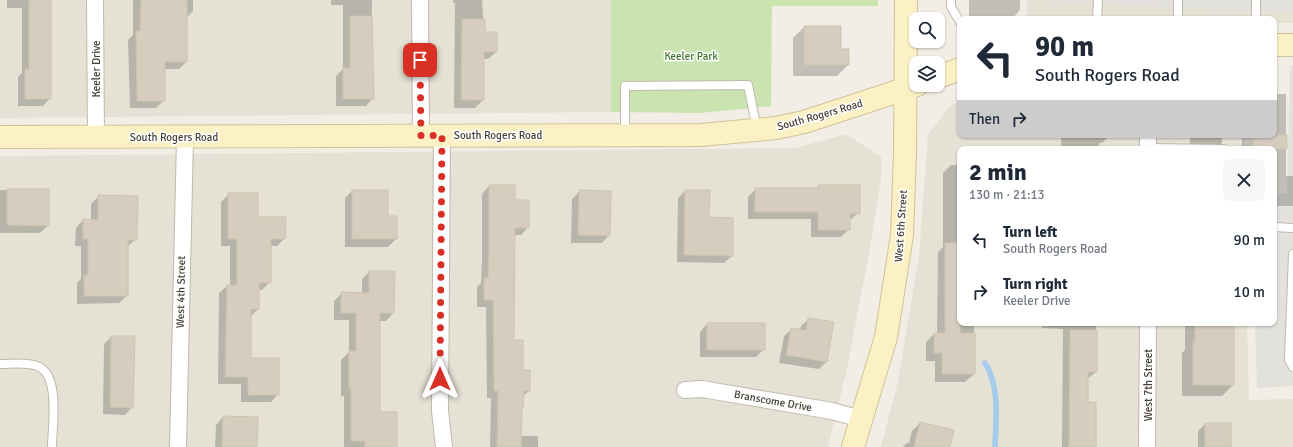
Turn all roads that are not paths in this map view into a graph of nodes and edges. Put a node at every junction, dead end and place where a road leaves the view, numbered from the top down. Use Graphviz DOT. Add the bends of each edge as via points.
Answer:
graph roads {
  1 [pos="95,0"];
  2 [pos="420,0"];
  3 [pos="906,0"];
  4 [pos="951,0"];
  5 [pos="1098,0"];
  6 [pos="1178,0"];
  7 [pos="1256,0"];
  8 [pos="1098,16"];
  9 [pos="1178,16"];
  10 [pos="1256,16"];
  11 [pos="957,17"];
  12 [pos="1277,45"];
  13 [pos="1293,45"];
  14 [pos="909,56"];
  15 [pos="957,70"];
  16 [pos="945,74"];
  17 [pos="909,88"];
  18 [pos="911,92"];
  19 [pos="757,130"];
  20 [pos="431,135"];
  21 [pos="625,135"];
  22 [pos="0,137"];
  23 [pos="96,137"];
  24 [pos="185,138"];
  25 [pos="1148,144"];
  26 [pos="1178,146"];
  27 [pos="1277,227"];
  28 [pos="1293,228"];
  29 [pos="1293,254"];
  30 [pos="1148,326"];
  31 [pos="0,364"];
  32 [pos="1293,367"];
  33 [pos="685,390"];
  34 [pos="861,419"];
  35 [pos="52,447"];
  36 [pos="178,447"];
  37 [pos="444,447"];
  38 [pos="853,447"];
  39 [pos="1147,447"];
  1 -- 23 [label="street, Keeler Drive"];
  2 -- 20 [label="street"];
  3 -- 14 [label="street, West 6th Street"];
  4 -- 11 [label="lane" via="951,7"];
  5 -- 8 [label="lane"];
  6 -- 9 [label="lane"];
  7 -- 10 [label="lane"];
  12 -- 13 [label="street"];
  15 -- 16 [label="street"];
  17 -- 19 [label="street, South Rogers Road" via="804,122"];
  18 -- 34 [label="street, West 6th Street" via="902,235 886,337"];
  19 -- 21 [label="street, South Rogers Road" via="701,135"];
  19 -- 21 [label="lane" via="748,85 625,86"];
  20 -- 21 [label="street, South Rogers Road"];
  20 -- 24 [label="street, South Rogers Road"];
  20 -- 37 [label="street" via="440,411"];
  22 -- 23 [label="street, South Rogers Road"];
  23 -- 24 [label="street, South Rogers Road"];
  24 -- 36 [label="street, West 4th Street"];
  25 -- 26 [label="lane"];
  27 -- 28 [label="lane"];
  29 -- 32 [label="lane" via="1289,360"];
  30 -- 39 [label="street, West 7th Street"];
  31 -- 35 [label="lane" via="36,366 46,372 52,382 53,392"];
  33 -- 34 [label="street, Branscome Drive" via="702,389"];
  34 -- 38 [label="street, West 6th Street"];
}
